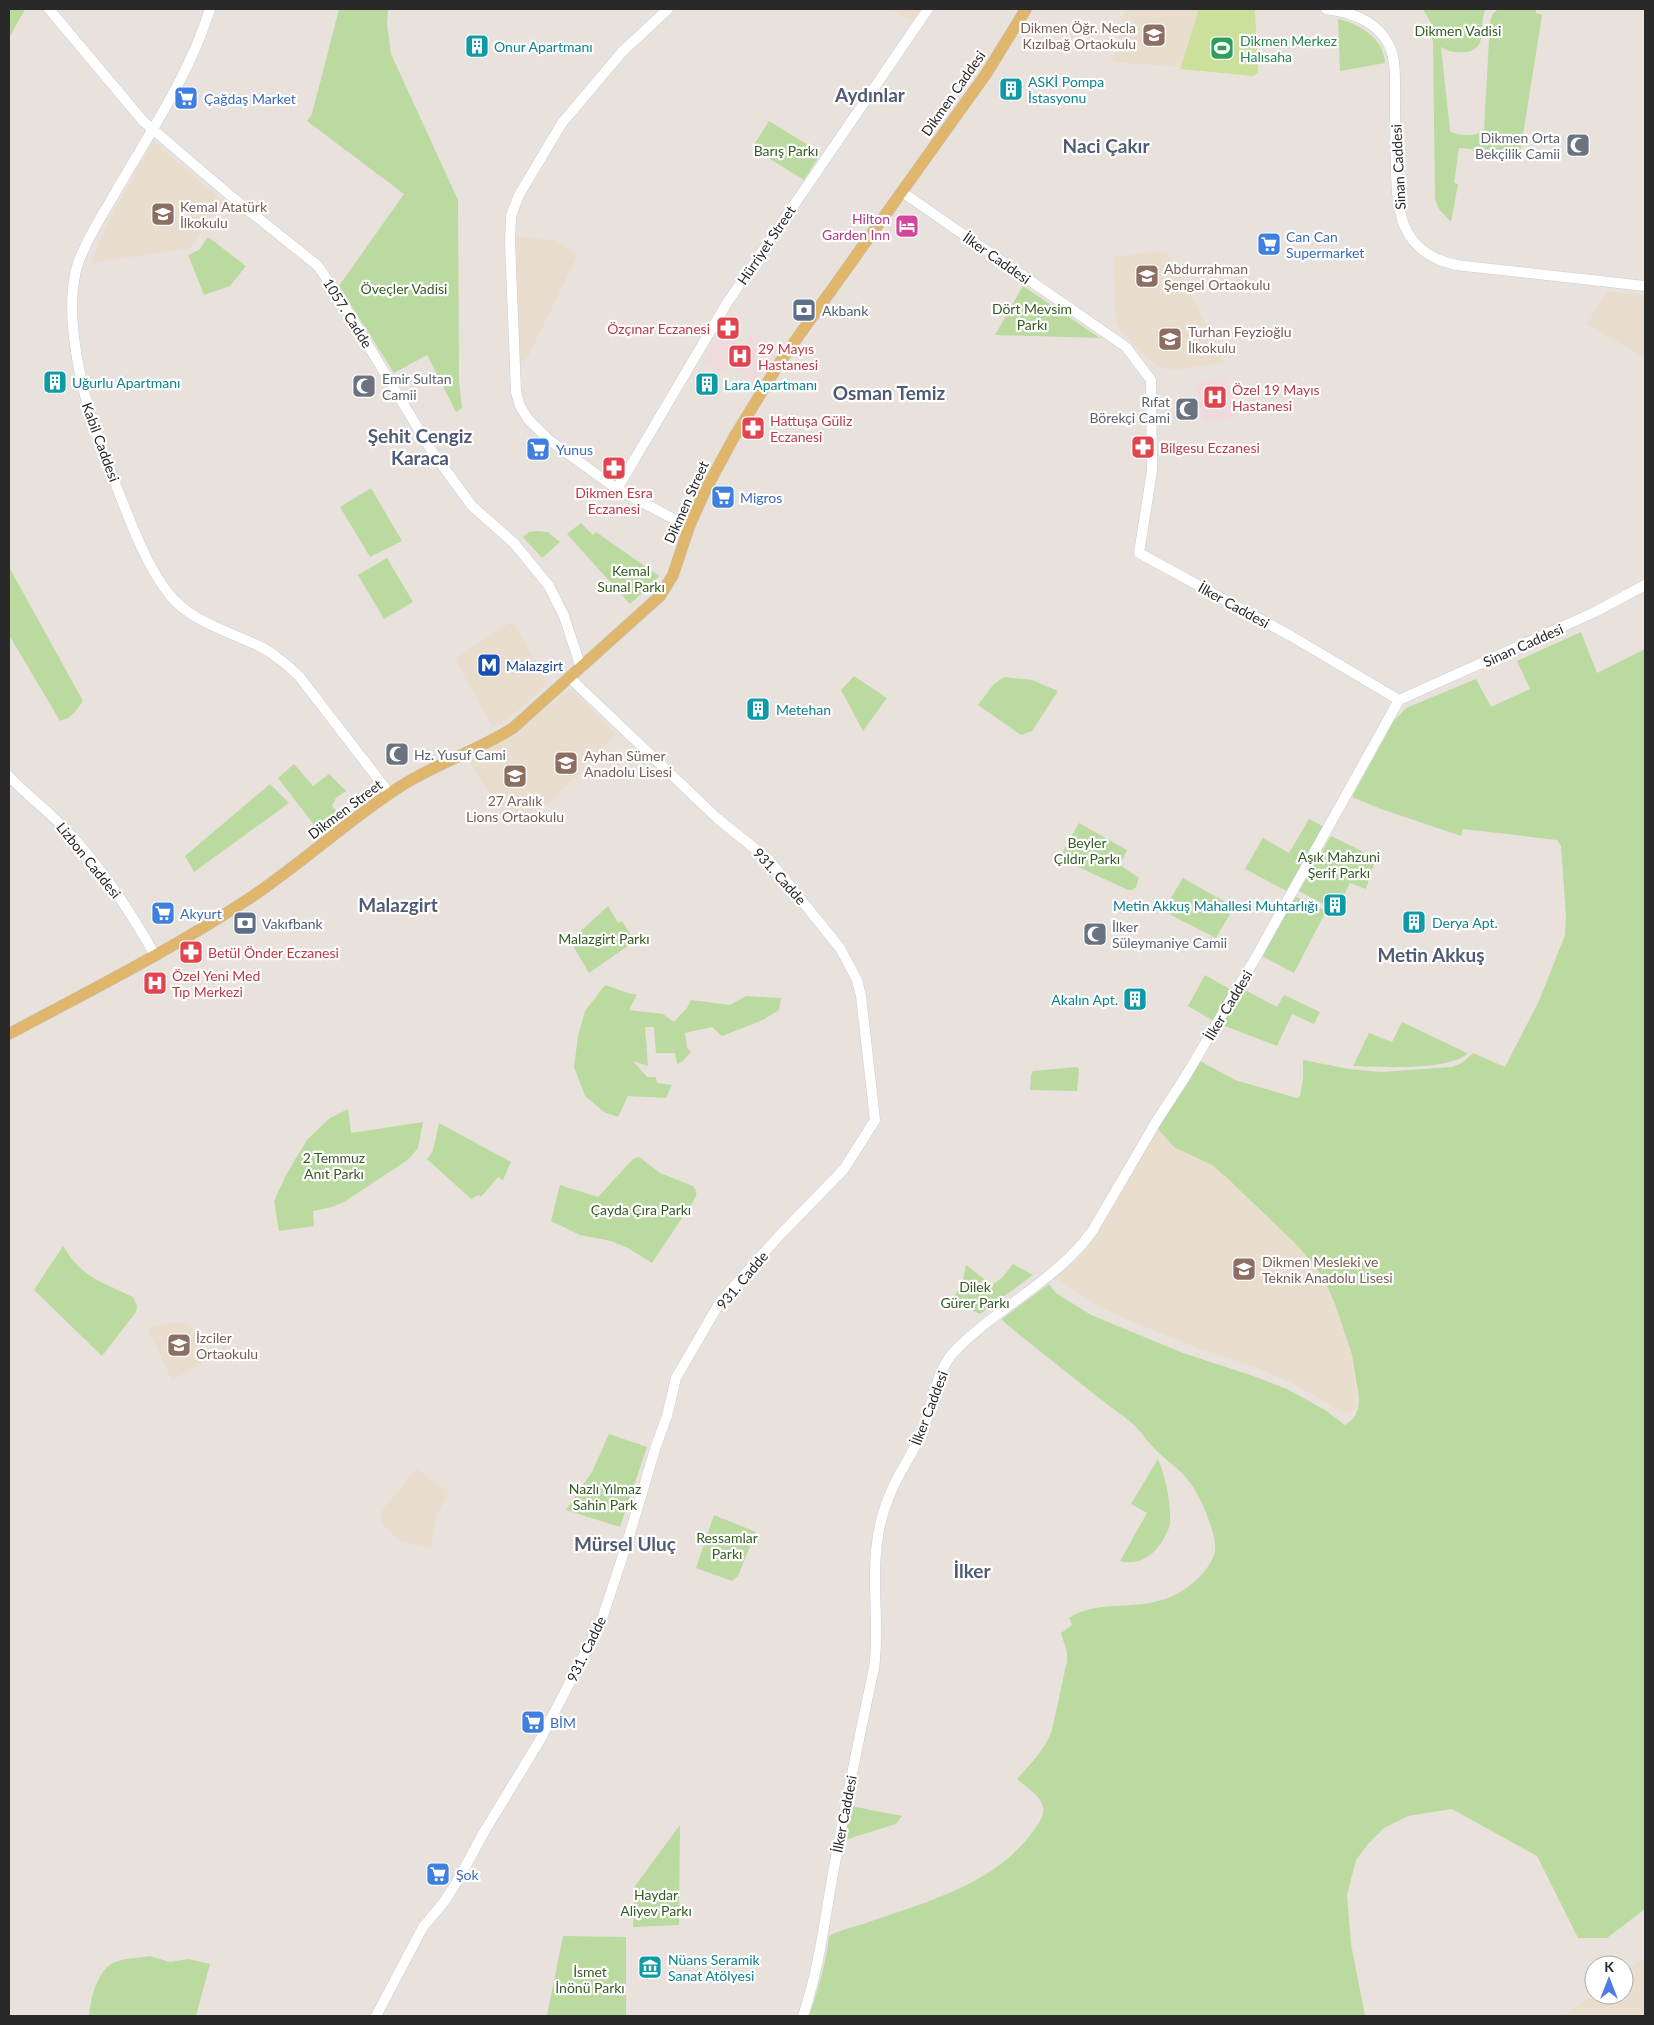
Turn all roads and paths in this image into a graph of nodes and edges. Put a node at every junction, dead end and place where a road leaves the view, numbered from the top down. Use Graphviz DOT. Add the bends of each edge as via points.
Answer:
graph roads {
  1 [pos="49,9"];
  2 [pos="210,9"];
  3 [pos="668,9"];
  4 [pos="928,9"];
  5 [pos="1026,9"];
  6 [pos="1326,9"];
  7 [pos="152,130"];
  8 [pos="902,192"];
  9 [pos="1645,286"];
  10 [pos="617,489"];
  11 [pos="689,527"];
  12 [pos="1645,585"];
  13 [pos="581,668"];
  14 [pos="570,678"];
  15 [pos="1399,700"];
  16 [pos="9,776"];
  17 [pos="389,793"];
  18 [pos="155,955"];
  19 [pos="9,1034"];
  20 [pos="376,2016"];
  21 [pos="803,2016"];
  1 -- 7 [label="main road, 1057. Cadde"];
  2 -- 7 [label="main road, Kabil Caddesi" via="199,40"];
  3 -- 10 [label="main road" via="622,52 562,123 519,195 511,216 516,392 520,406 528,420 549,440"];
  4 -- 10 [label="main road, Hürriyet Street" via="727,303"];
  5 -- 8 [label="main road, Dikmen Caddesi" via="986,74"];
  6 -- 9 [label="main road, Sinan Caddesi" via="1352,14 1376,27 1390,46 1395,80 1398,207 1406,232 1419,248 1439,260 1456,265"];
  7 -- 13 [label="main road, 1057. Cadde" via="318,266 431,450 472,506 514,543 549,586 564,616"];
  7 -- 17 [label="main road, Kabil Caddesi" via="97,224 75,272 72,290 74,334 86,404 103,453 151,566 168,594 187,613 260,646 283,661 299,676"];
  8 -- 11 [label="main road, Dikmen Street" via="780,362 733,439"];
  8 -- 15 [label="main road, İlker Caddesi" via="1126,347 1151,380 1152,471 1139,553 1291,636"];
  10 -- 11 [label="main road"];
  11 -- 13 [label="main road, Dikmen Street" via="665,591"];
  12 -- 15 [label="main road, Sinan Caddesi" via="1595,612"];
  13 -- 14 [label="main road, Dikmen Street"];
  14 -- 17 [label="main road, Dikmen Street" via="513,728"];
  14 -- 20 [label="main road, 931. Cadde" via="718,819 769,860 840,948 857,980 861,996 874,1120 844,1169 720,1302 676,1378 667,1416 601,1622 540,1740 458,1880 423,1928"];
  15 -- 21 [label="main road, İlker Caddesi" via="1256,957 1093,1230 1068,1260 996,1314 953,1353 942,1372 926,1422 893,1488 879,1530 874,1668 814,1983"];
  16 -- 18 [label="main road, Lizbon Caddesi" via="52,814 83,849 119,897"];
  17 -- 18 [label="main road, Dikmen Street" via="261,890"];
  18 -- 19 [label="main road, Dikmen Street"];
}
